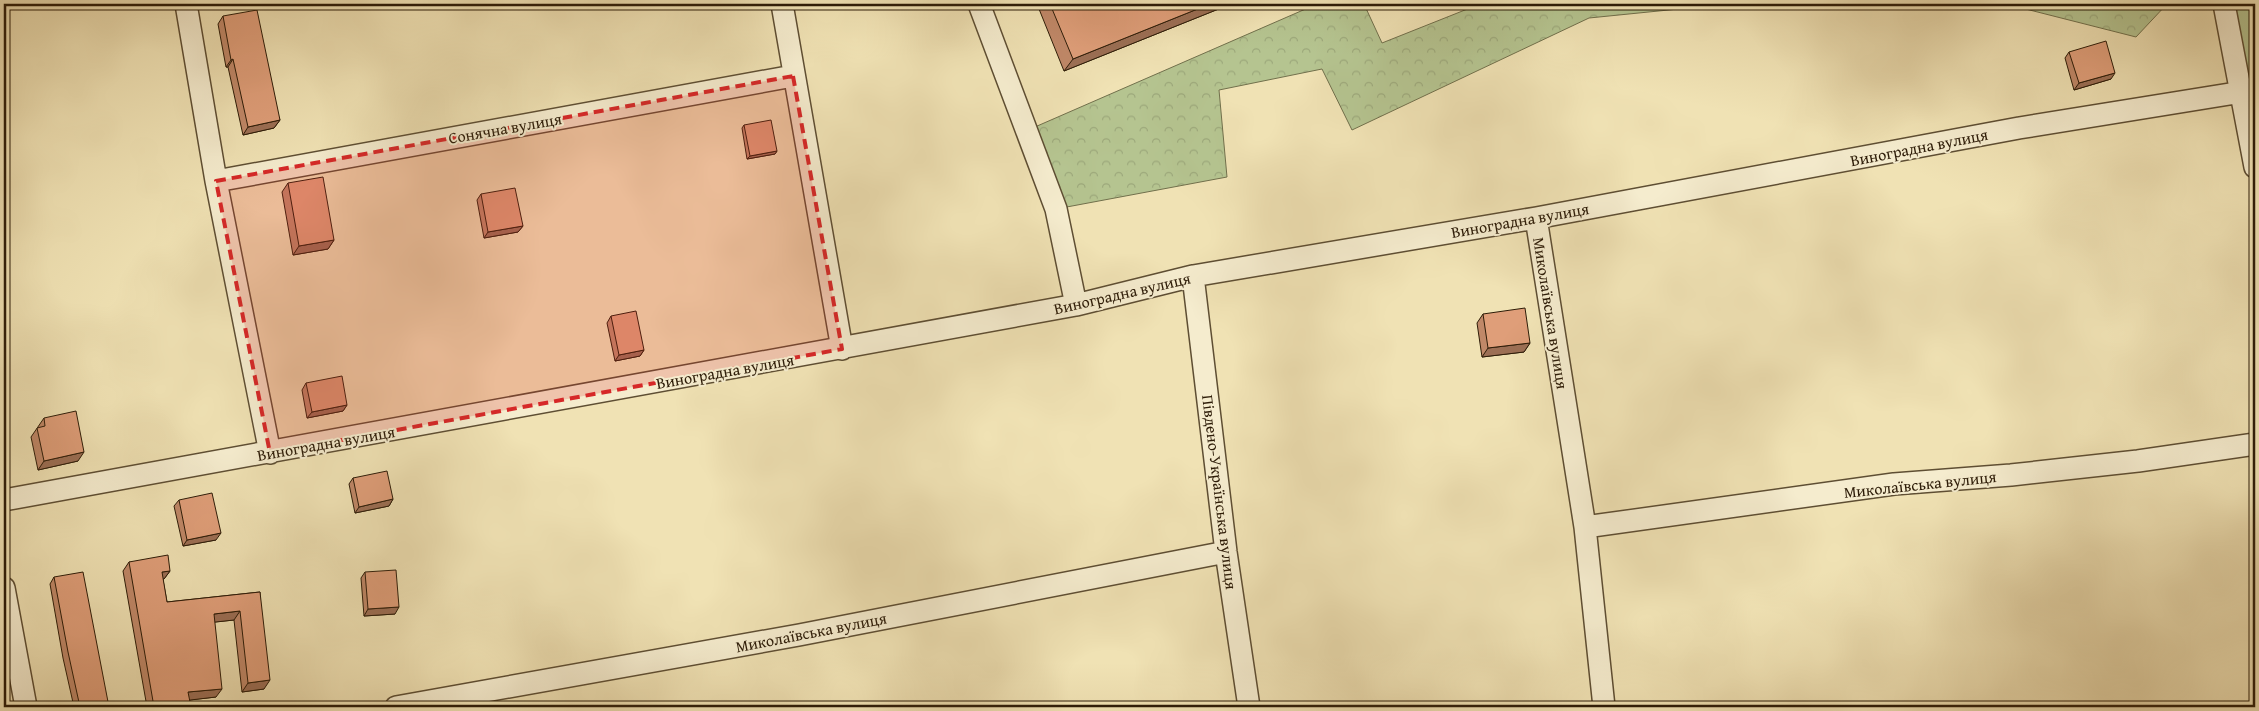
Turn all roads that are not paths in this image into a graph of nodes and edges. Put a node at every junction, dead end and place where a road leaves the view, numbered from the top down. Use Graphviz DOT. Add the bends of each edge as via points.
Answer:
graph roads {
  1 [pos="186,4"];
  2 [pos="782,4"];
  3 [pos="979,4"];
  4 [pos="2224,4"];
  5 [pos="793,76"];
  6 [pos="2242,92"];
  7 [pos="2255,167"];
  8 [pos="216,181"];
  9 [pos="1536,218"];
  10 [pos="1193,276"];
  11 [pos="1076,305"];
  12 [pos="842,349"];
  13 [pos="2255,444"];
  14 [pos="270,453"];
  15 [pos="4,500"];
  16 [pos="1585,527"];
  17 [pos="1226,552"];
  18 [pos="4,588"];
  19 [pos="26,707"];
  20 [pos="396,707"];
  21 [pos="1249,707"];
  22 [pos="1604,707"];
  1 -- 8 [label="street"];
  2 -- 5 [label="street"];
  3 -- 11 [label="street" via="1056,209"];
  4 -- 6 [label="street"];
  5 -- 8 [label="street, Сонячна вулиця"];
  5 -- 12 [label="street"];
  6 -- 7 [label="street"];
  6 -- 9 [label="street, Виноградна вулиця" via="2019,128"];
  8 -- 14 [label="street"];
  9 -- 10 [label="street, Виноградна вулиця"];
  9 -- 16 [label="street, Миколаївська вулиця"];
  10 -- 11 [label="street, Виноградна вулиця"];
  10 -- 17 [label="street, Південо-Українська вулиця"];
  11 -- 12 [label="street, Виноградна вулиця"];
  12 -- 14 [label="street, Виноградна вулиця"];
  13 -- 16 [label="street, Миколаївська вулиця" via="2011,475 1894,484"];
  14 -- 15 [label="street, Виноградна вулиця"];
  16 -- 22 [label="street, Миколаївська вулиця"];
  17 -- 20 [label="street, Миколаївська вулиця" via="799,635"];
  17 -- 21 [label="street, Південо-Українська вулиця"];
  18 -- 19 [label="street"];
}
